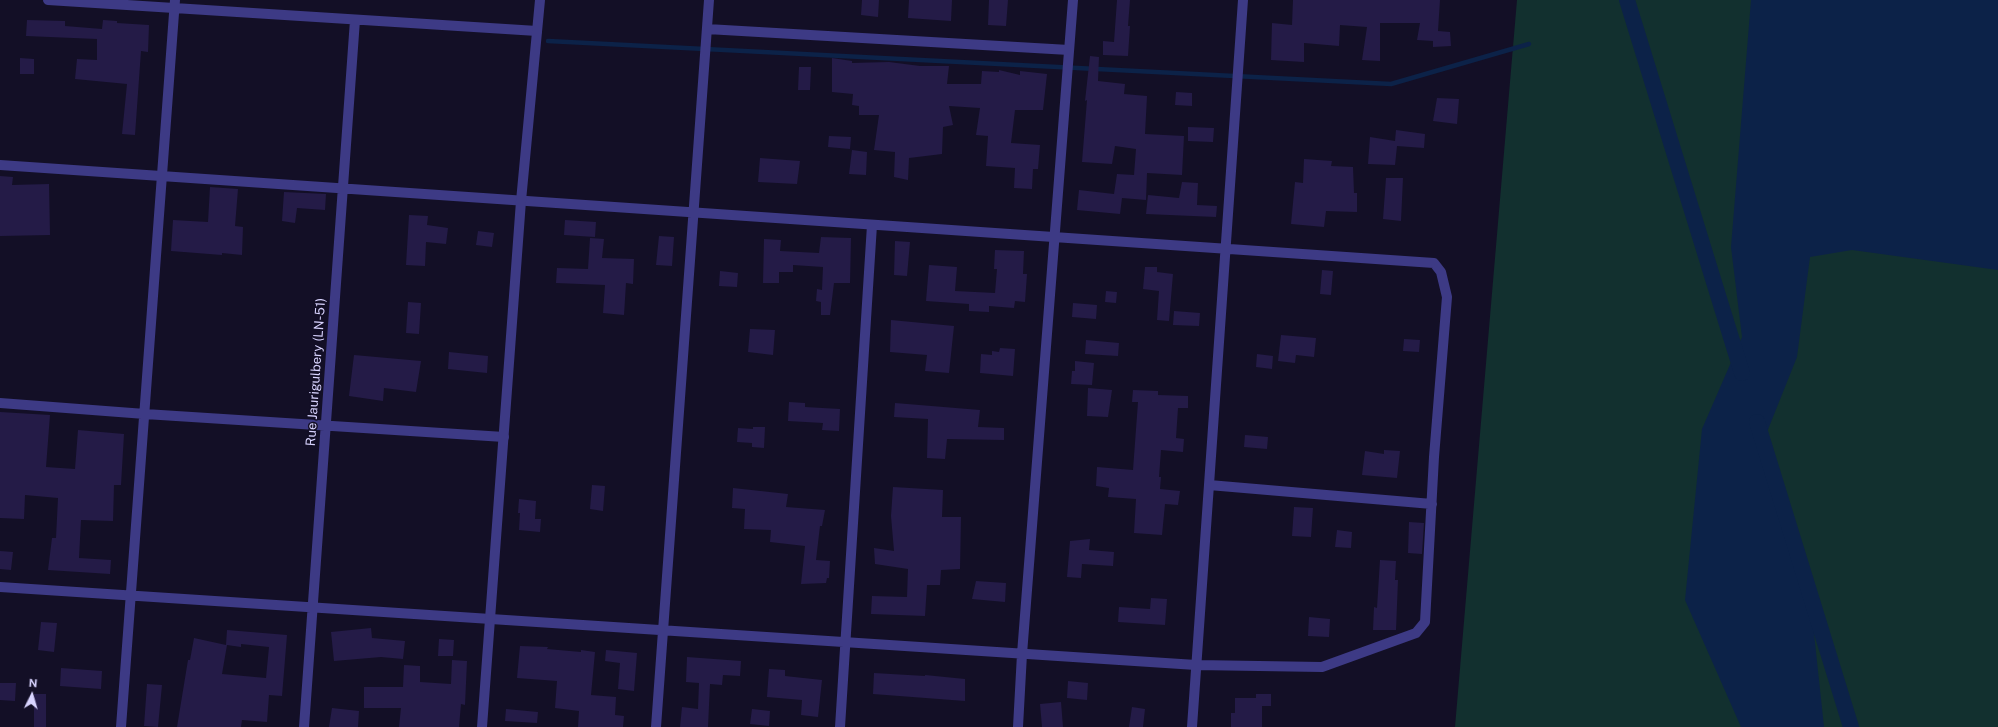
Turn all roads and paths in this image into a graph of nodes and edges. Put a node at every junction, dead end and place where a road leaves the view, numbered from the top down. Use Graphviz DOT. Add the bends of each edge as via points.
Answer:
graph roads {
  1 [pos="48,0"];
  2 [pos="540,0"];
  3 [pos="709,0"];
  4 [pos="1073,0"];
  5 [pos="1243,0"];
  6 [pos="174,4"];
  7 [pos="355,20"];
  8 [pos="707,29"];
  9 [pos="537,32"];
  10 [pos="1069,50"];
  11 [pos="0,165"];
  12 [pos="162,176"];
  13 [pos="343,189"];
  14 [pos="521,201"];
  15 [pos="694,213"];
  16 [pos="872,225"];
  17 [pos="1055,238"];
  18 [pos="1225,249"];
  19 [pos="0,403"];
  20 [pos="144,414"];
  21 [pos="326,425"];
  22 [pos="504,437"];
  23 [pos="1209,485"];
  24 [pos="1432,504"];
  25 [pos="0,587"];
  26 [pos="131,596"];
  27 [pos="312,608"];
  28 [pos="490,619"];
  29 [pos="663,630"];
  30 [pos="845,642"];
  31 [pos="1022,654"];
  32 [pos="1196,665"];
  33 [pos="121,727"];
  34 [pos="304,727"];
  35 [pos="482,727"];
  36 [pos="656,727"];
  37 [pos="840,727"];
  38 [pos="1018,727"];
  39 [pos="1192,727"];
  1 -- 6 [label="street"];
  2 -- 9 [label="street"];
  3 -- 8 [label="street"];
  4 -- 10 [label="street"];
  5 -- 18 [label="street"];
  6 -- 7 [label="street"];
  6 -- 12 [label="street"];
  7 -- 9 [label="street"];
  7 -- 13 [label="street, Rue Jaurigulbery (LN-51)"];
  8 -- 10 [label="street"];
  8 -- 15 [label="street"];
  9 -- 14 [label="street"];
  10 -- 17 [label="street"];
  11 -- 12 [label="street"];
  12 -- 13 [label="street"];
  12 -- 20 [label="street"];
  13 -- 14 [label="street"];
  13 -- 21 [label="street, Rue Jaurigulbery (LN-51)"];
  14 -- 15 [label="street"];
  14 -- 22 [label="street"];
  15 -- 16 [label="street"];
  15 -- 29 [label="street"];
  16 -- 17 [label="street"];
  16 -- 30 [label="street"];
  17 -- 18 [label="street"];
  17 -- 31 [label="street"];
  18 -- 23 [label="street"];
  18 -- 24 [label="street" via="1434,264 1441,272 1447,297"];
  19 -- 20 [label="street"];
  20 -- 21 [label="street"];
  20 -- 26 [label="street"];
  21 -- 22 [label="street"];
  21 -- 27 [label="street, Rue Jaurigulbery (LN-51)"];
  22 -- 28 [label="street"];
  23 -- 24 [label="street"];
  23 -- 32 [label="street"];
  24 -- 32 [label="street" via="1425,622 1416,633 1322,667"];
  25 -- 26 [label="street"];
  26 -- 27 [label="street"];
  26 -- 33 [label="street"];
  27 -- 28 [label="street"];
  27 -- 34 [label="street, Rue Jaurigulbery (LN-51)"];
  28 -- 29 [label="street"];
  28 -- 35 [label="street"];
  29 -- 30 [label="street"];
  29 -- 36 [label="street"];
  30 -- 31 [label="street"];
  30 -- 37 [label="street"];
  31 -- 32 [label="street"];
  31 -- 38 [label="street"];
  32 -- 39 [label="street"];
}
